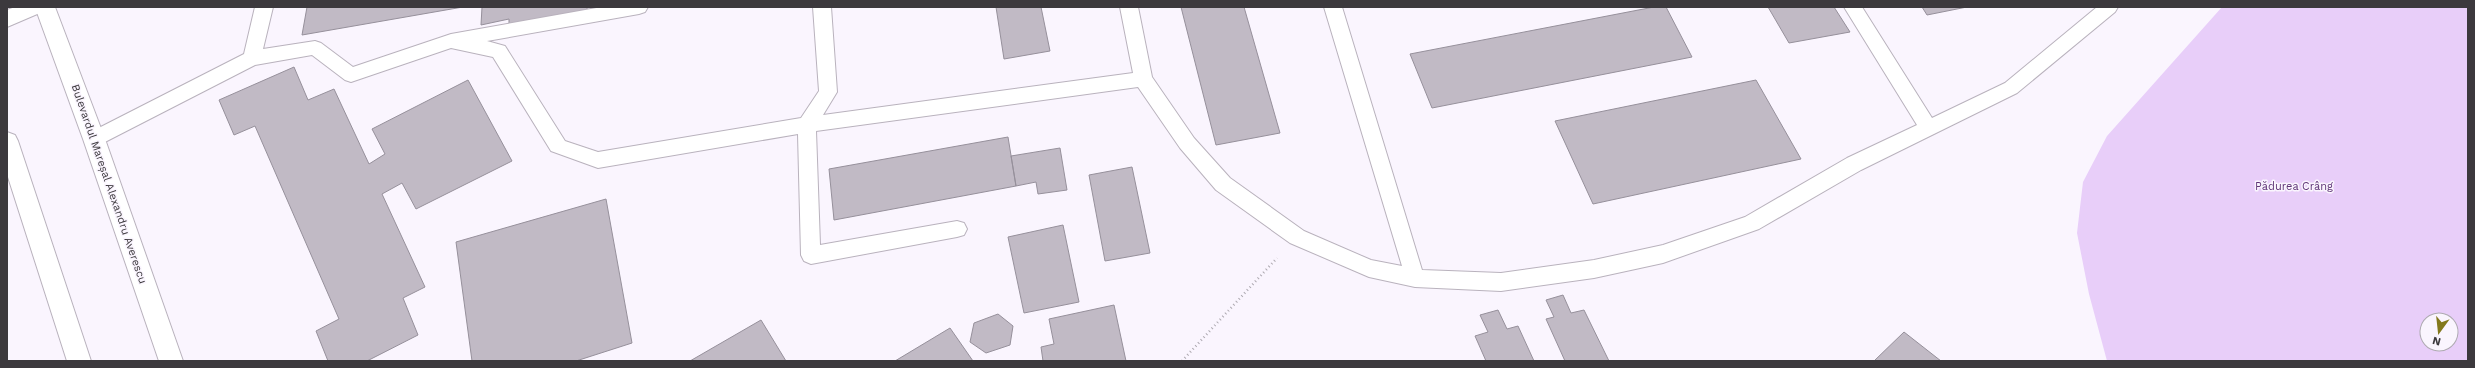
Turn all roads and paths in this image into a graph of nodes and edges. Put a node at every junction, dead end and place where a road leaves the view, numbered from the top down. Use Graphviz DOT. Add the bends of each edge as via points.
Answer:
graph roads {
  1 [pos="36,7"];
  2 [pos="45,7"];
  3 [pos="264,7"];
  4 [pos="639,7"];
  5 [pos="822,7"];
  6 [pos="1130,7"];
  7 [pos="1333,7"];
  8 [pos="1853,7"];
  9 [pos="2109,7"];
  10 [pos="7,20"];
  11 [pos="451,41"];
  12 [pos="252,58"];
  13 [pos="1143,79"];
  14 [pos="807,125"];
  15 [pos="1929,128"];
  16 [pos="94,139"];
  17 [pos="7,140"];
  18 [pos="957,229"];
  19 [pos="1296,237"];
  20 [pos="1415,278"];
  21 [pos="79,361"];
  22 [pos="171,361"];
  23 [pos="1182,361"];
  1 -- 10 [label="main road"];
  2 -- 16 [label="main road, Bulevardul Mareșal Alexandru Averescu"];
  3 -- 12 [label="lane"];
  4 -- 11 [label="lane"];
  5 -- 14 [label="lane" via="828,92"];
  6 -- 13 [label="lane"];
  7 -- 20 [label="lane"];
  8 -- 15 [label="lane"];
  9 -- 15 [label="lane" via="2011,88"];
  11 -- 12 [label="lane" via="351,75 315,48"];
  11 -- 14 [label="lane" via="499,50 558,146 598,160"];
  12 -- 16 [label="lane"];
  13 -- 14 [label="lane"];
  13 -- 19 [label="lane" via="1187,144 1223,184"];
  14 -- 18 [label="lane" via="811,255"];
  15 -- 20 [label="lane" via="1854,164 1752,223 1663,254 1594,269 1501,282"];
  16 -- 22 [label="main road, Bulevardul Mareșal Alexandru Averescu"];
  17 -- 21 [label="main road"];
  19 -- 20 [label="lane" via="1369,268"];
  19 -- 23 [label="path"];
}
